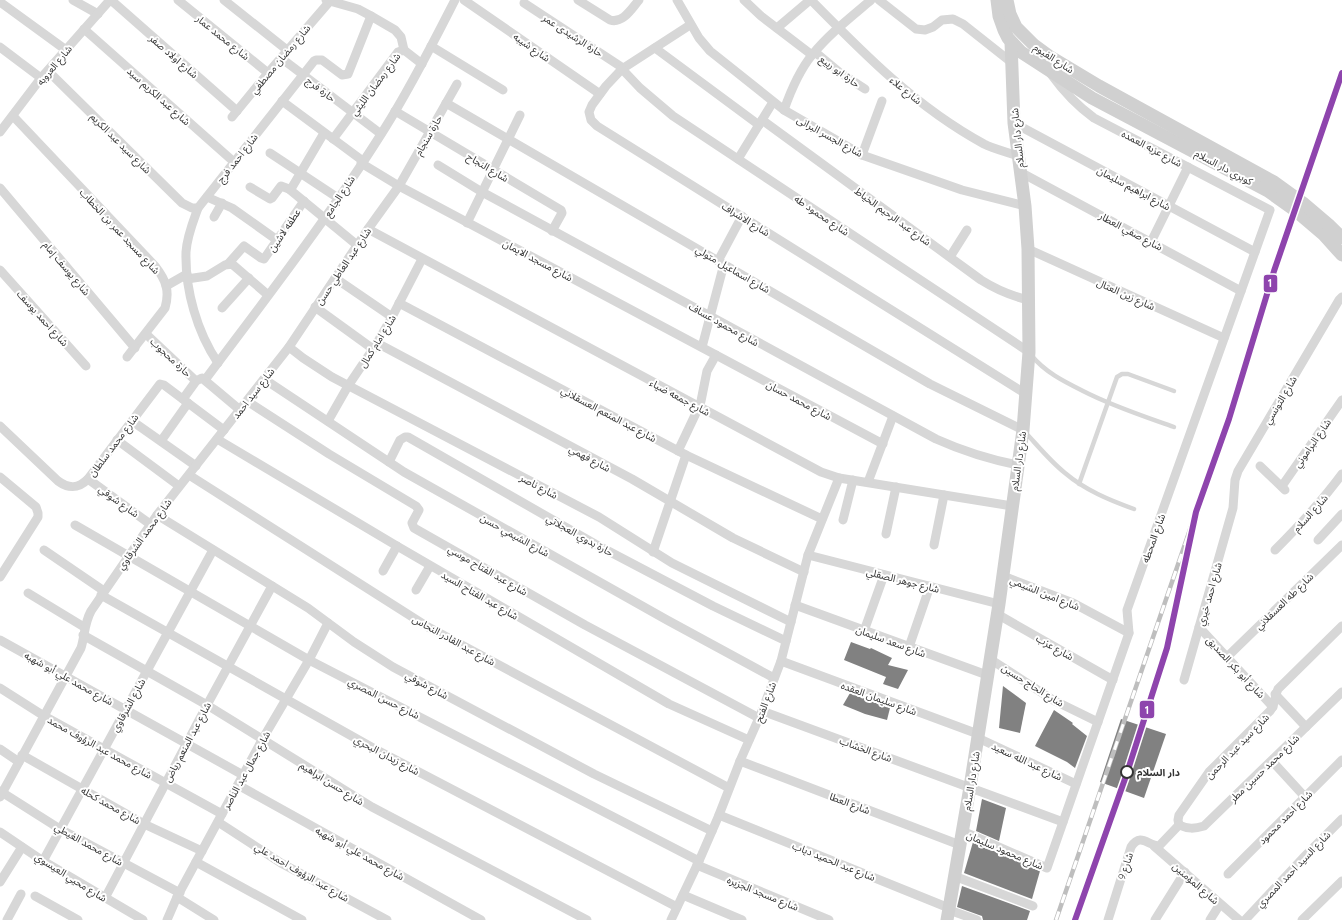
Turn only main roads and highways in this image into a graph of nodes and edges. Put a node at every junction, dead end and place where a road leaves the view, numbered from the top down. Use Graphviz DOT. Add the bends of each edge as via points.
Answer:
graph roads {
  1 [pos="997,0"];
  2 [pos="1007,0"];
  3 [pos="1011,42"];
  4 [pos="1099,86"];
  5 [pos="1092,98"];
  6 [pos="1342,238"];
  7 [pos="1342,255"];
  8 [pos="948,913"];
  1 -- 3 [label="main road, شارع دار السلام" via="1001,23"];
  2 -- 4 [label="main road, شارع الفيوم" via="1014,23 1025,37 1049,56"];
  3 -- 5 [label="main road, شارع الفيوم" via="1021,52"];
  3 -- 8 [label="main road, شارع دار السلام" via="1014,124 1028,249 1029,352 1026,394 1003,576"];
  4 -- 6 [label="main road, كوبري دار السلام" via="1274,182 1303,202"];
  5 -- 7 [label="main road, كوبري دار السلام" via="1268,191 1323,234"];
}
